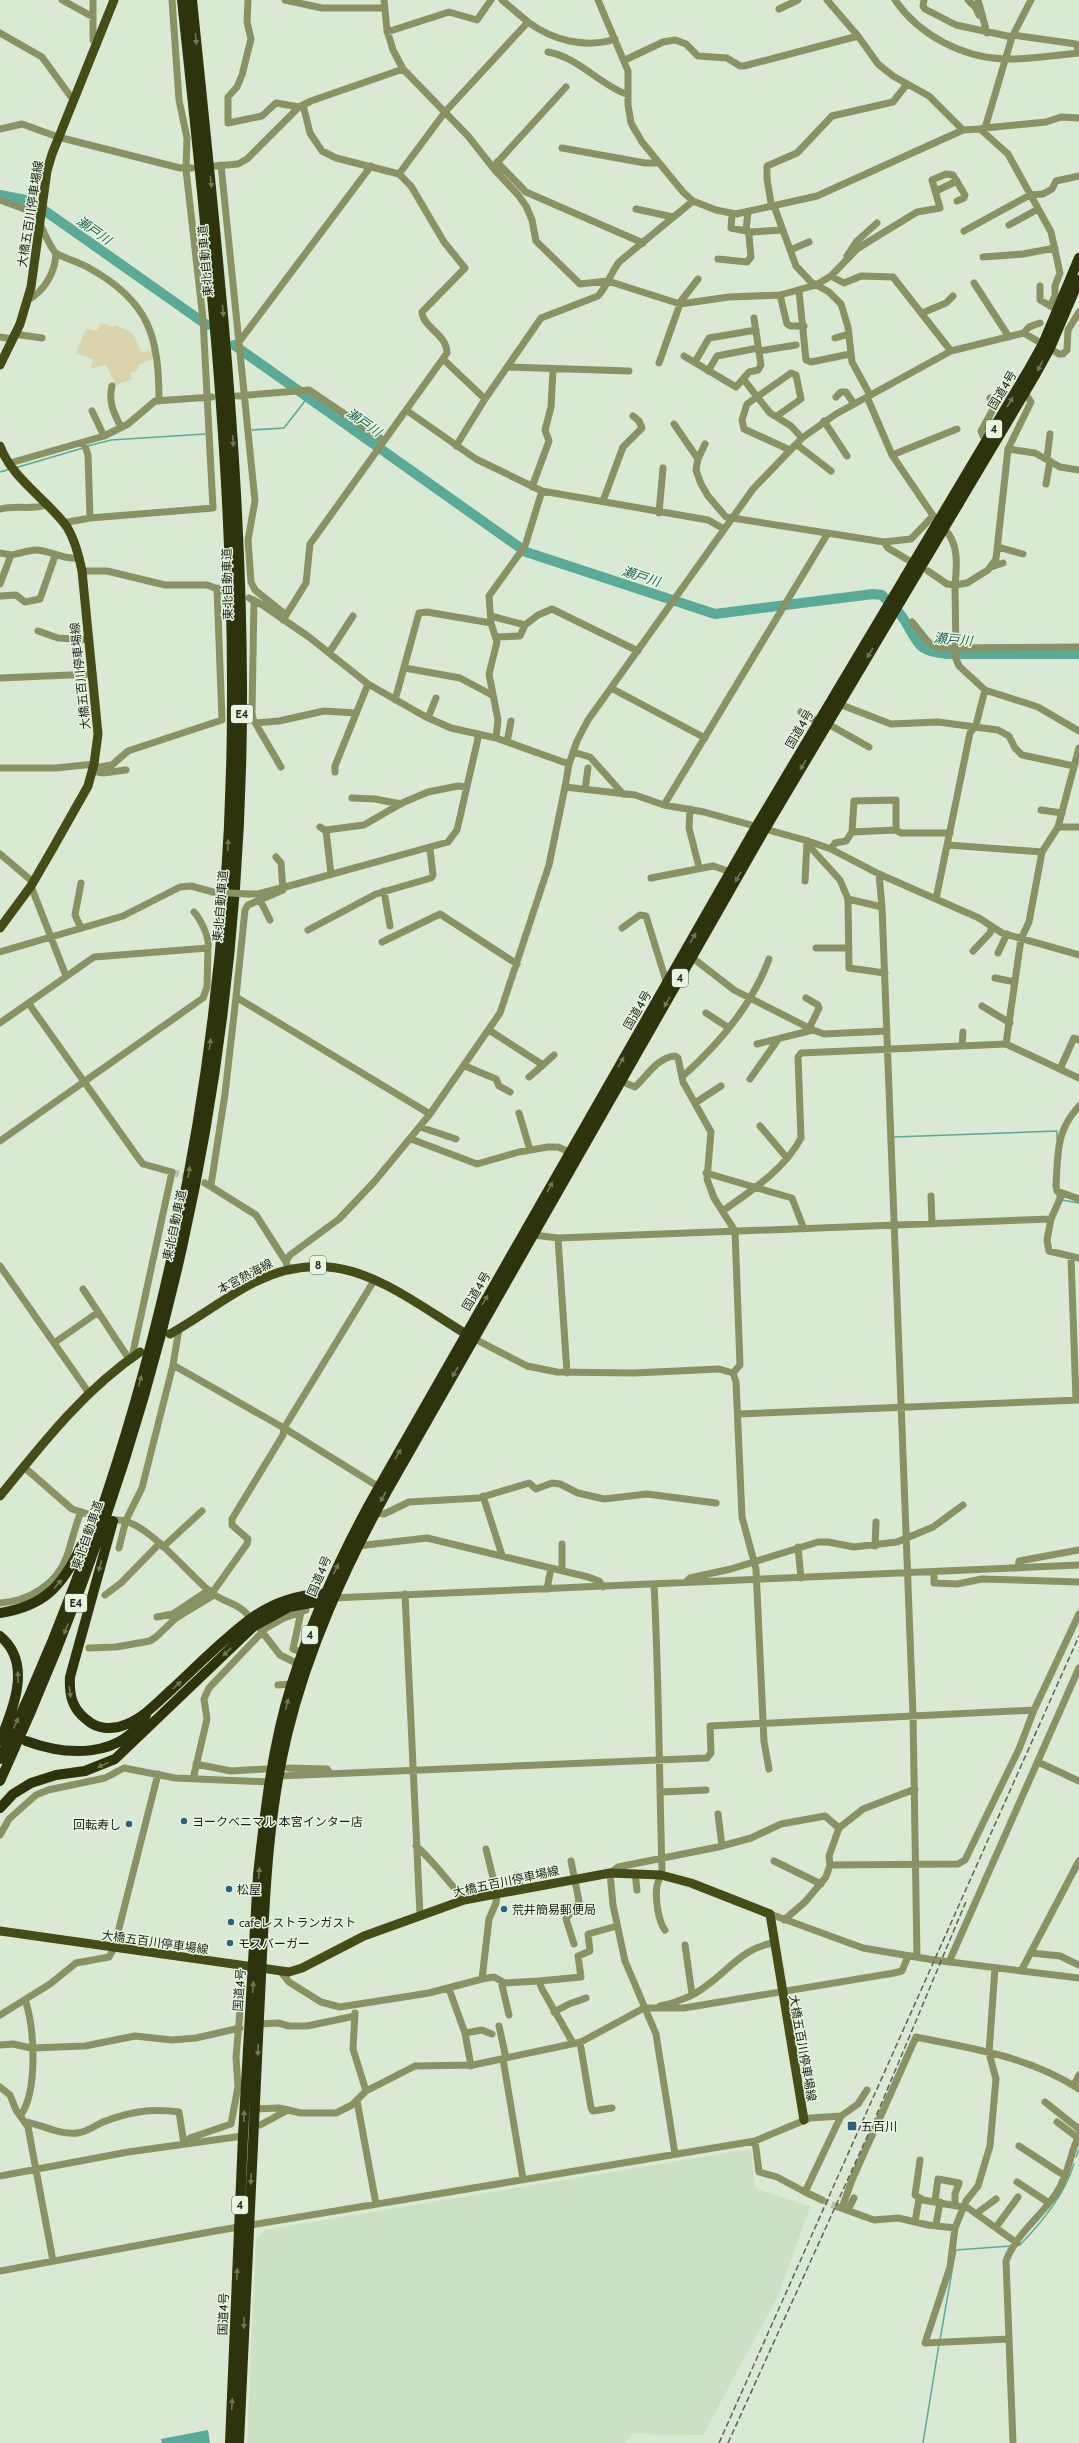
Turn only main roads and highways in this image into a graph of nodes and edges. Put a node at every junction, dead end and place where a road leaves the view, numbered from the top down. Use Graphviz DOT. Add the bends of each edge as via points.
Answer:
graph roads {
  1 [pos="114,0"];
  2 [pos="182,0"];
  3 [pos="192,0"];
  4 [pos="1079,258"];
  5 [pos="1079,280"];
  6 [pos="1046,346"];
  7 [pos="0,366"];
  8 [pos="0,446"];
  9 [pos="938,523"];
  10 [pos="886,618"];
  11 [pos="823,723"];
  12 [pos="761,828"];
  13 [pos="0,928"];
  14 [pos="688,955"];
  15 [pos="617,1080"];
  16 [pos="574,1154"];
  17 [pos="170,1334"];
  18 [pos="470,1336"];
  19 [pos="134,1356"];
  20 [pos="134,1419"];
  21 [pos="0,1496"];
  22 [pos="327,1598"];
  23 [pos="0,1613"];
  24 [pos="0,1636"];
  25 [pos="148,1711"];
  26 [pos="0,1741"];
  27 [pos="134,1742"];
  28 [pos="0,1759"];
  29 [pos="274,1779"];
  30 [pos="0,1781"];
  31 [pos="0,1808"];
  32 [pos="0,1931"];
  33 [pos="258,1968"];
  34 [pos="807,2119"];
  35 [pos="244,2227"];
  36 [pos="230,2443"];
  37 [pos="239,2443"];
  1 -- 7 [label="main road, 大橋五百川停車場線" via="58,137 47,171 28,300"];
  20 -- 2 [label="highway, 東北自動車道 / E4, one-way" via="185,1194 204,1082 222,935 232,749 231,612 224,456 213,312"];
  3 -- 20 [label="highway, 東北自動車道 / E4, one-way" via="217,243 236,485 242,683 238,829 226,996 206,1132 172,1299"];
  4 -- 6 [label="highway, 国道4号 / 4" via="1054,308"];
  5 -- 6 [label="highway, 国道4号 / 4"];
  9 -- 6 [label="highway, 国道4号 / 4, one-way"];
  6 -- 9 [label="highway, 国道4号 / 4, one-way" via="1025,393"];
  8 -- 13 [label="main road, 大橋五百川停車場線" via="13,467 63,523 72,536 80,558 98,734 93,767 80,801 32,884"];
  9 -- 10 [label="highway, 国道4号 / 4"];
  10 -- 11 [label="highway, 国道4号 / 4"];
  10 -- 11 [label="highway, 国道4号 / 4, one-way" via="839,704"];
  11 -- 12 [label="highway, 国道4号 / 4"];
  12 -- 14 [label="highway, 国道4号 / 4, one-way"];
  14 -- 12 [label="highway, 国道4号 / 4, one-way" via="731,872"];
  14 -- 15 [label="highway, 国道4号 / 4, one-way"];
  15 -- 14 [label="highway, 国道4号 / 4, one-way" via="667,984"];
  15 -- 16 [label="highway, 国道4号 / 4"];
  18 -- 16 [label="highway, 国道4号 / 4, one-way"];
  16 -- 18 [label="highway, 国道4号 / 4" via="534,1235"];
  17 -- 18 [label="main road, 本宮熱海線 / 8" via="253,1282 287,1265 329,1266 353,1270 375,1279"];
  18 -- 22 [label="highway, 国道4号 / 4, one-way"];
  22 -- 18 [label="highway, 国道4号 / 4, one-way" via="348,1545 379,1487"];
  19 -- 21 [label="main road" via="89,1393"];
  23 -- 20 [label="highway, one-way" via="35,1604 50,1593 66,1575"];
  20 -- 25 [label="highway, one-way" via="127,1470 80,1636 69,1687 76,1710 96,1726 120,1727"];
  28 -- 20 [label="highway, 東北自動車道 / E4, one-way" via="65,1606"];
  20 -- 30 [label="highway, 東北自動車道 / E4, one-way" via="106,1520 74,1610"];
  25 -- 22 [label="highway, one-way" via="249,1620 286,1599"];
  22 -- 27 [label="highway, one-way" via="289,1607 254,1626"];
  22 -- 29 [label="highway, 国道4号 / 4"];
  29 -- 22 [label="highway, 国道4号 / 4, one-way" via="292,1684"];
  26 -- 24 [label="highway, one-way" via="14,1703 18,1677 14,1654 8,1643"];
  25 -- 27 [label="highway" via="140,1725 126,1736 99,1750 69,1752 24,1744 58,1757 80,1758 100,1756"];
  27 -- 31 [label="highway, one-way" via="115,1759 96,1768 56,1775 31,1783 13,1794"];
  29 -- 33 [label="highway, 国道4号 / 4" via="258,1875"];
  32 -- 33 [label="main road, 大橋五百川停車場線"];
  33 -- 34 [label="main road, 大橋五百川停車場線" via="281,1972 302,1968 364,1936 466,1900 610,1873 661,1875 696,1885 770,1914 781,1992"];
  33 -- 35 [label="highway, 国道4号 / 4, one-way" via="259,2024"];
  35 -- 33 [label="highway, 国道4号 / 4, one-way" via="243,2136"];
  36 -- 35 [label="highway, 国道4号 / 4, one-way"];
  35 -- 37 [label="highway, 国道4号 / 4, one-way"];
}
